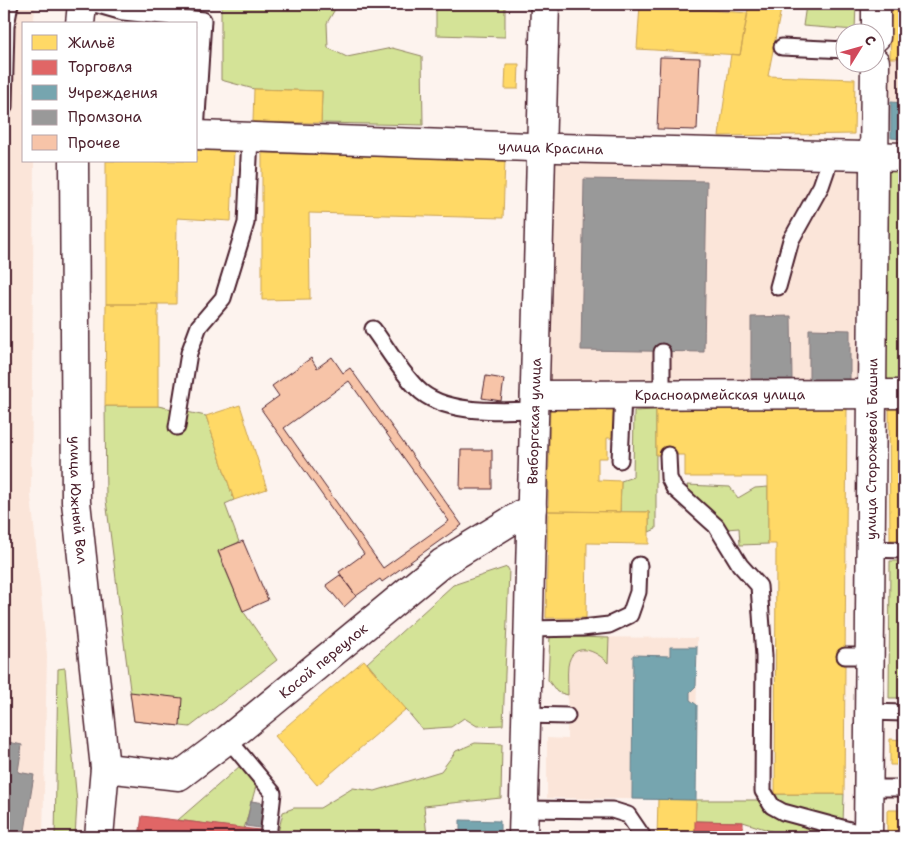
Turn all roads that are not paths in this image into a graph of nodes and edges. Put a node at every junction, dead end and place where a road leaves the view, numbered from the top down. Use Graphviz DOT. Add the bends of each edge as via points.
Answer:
graph roads {
  1 [pos="10,4"];
  2 [pos="82,4"];
  3 [pos="95,4"];
  4 [pos="545,4"];
  5 [pos="876,4"];
  6 [pos="80,22"];
  7 [pos="876,22"];
  8 [pos="782,47"];
  9 [pos="836,50"];
  10 [pos="875,72"];
  11 [pos="198,101"];
  12 [pos="4,107"];
  13 [pos="198,134"];
  14 [pos="250,137"];
  15 [pos="541,147"];
  16 [pos="832,154"];
  17 [pos="875,156"];
  18 [pos="904,157"];
  19 [pos="74,162"];
  20 [pos="778,286"];
  21 [pos="373,329"];
  22 [pos="662,352"];
  23 [pos="904,394"];
  24 [pos="623,395"];
  25 [pos="871,395"];
  26 [pos="667,400"];
  27 [pos="535,403"];
  28 [pos="177,427"];
  29 [pos="668,455"];
  30 [pos="620,460"];
  31 [pos="532,508"];
  32 [pos="869,549"];
  33 [pos="904,550"];
  34 [pos="640,565"];
  35 [pos="529,629"];
  36 [pos="869,712"];
  37 [pos="904,713"];
  38 [pos="526,716"];
  39 [pos="568,716"];
  40 [pos="228,739"];
  41 [pos="105,768"];
  42 [pos="868,788"];
  43 [pos="904,788"];
  44 [pos="524,809"];
  45 [pos="868,836"];
  46 [pos="99,837"];
  47 [pos="268,837"];
  48 [pos="523,837"];
  49 [pos="643,837"];
  1 -- 12 [label="lane" via="6,26"];
  2 -- 6 [label="street"];
  3 -- 11 [label="lane" via="123,12 203,20"];
  4 -- 15 [label="street, Выборгская улица"];
  5 -- 7 [label="street"];
  8 -- 9 [label="lane"];
  10 -- 17 [label="street, улица Сторожевой Башни"];
  13 -- 14 [label="street, улица Красина"];
  14 -- 15 [label="street, улица Красина"];
  14 -- 28 [label="lane" via="246,223 223,298 199,326 189,353"];
  15 -- 16 [label="street, улица Красина"];
  15 -- 27 [label="street, Выборгская улица"];
  16 -- 17 [label="street, улица Красина"];
  16 -- 20 [label="lane" via="821,186 791,240"];
  17 -- 18 [label="street, улица Красина"];
  17 -- 25 [label="street, улица Сторожевой Башни"];
  19 -- 41 [label="street, улица Южный Вал" via="76,502"];
  21 -- 27 [label="lane" via="417,388 435,402 496,411"];
  22 -- 26 [label="lane"];
  23 -- 25 [label="street, Красноармейская улица"];
  24 -- 26 [label="street, Красноармейская улица"];
  24 -- 27 [label="street, Красноармейская улица"];
  24 -- 30 [label="lane"];
  25 -- 26 [label="street, Красноармейская улица"];
  25 -- 32 [label="street, улица Сторожевой Башни"];
  27 -- 31 [label="street, Выборгская улица"];
  29 -- 45 [label="lane" via="669,478 674,488 716,526 740,565 759,586 770,656 764,791 772,806 783,812"];
  31 -- 35 [label="street, Выборгская улица"];
  31 -- 40 [label="street, Косой переулок" via="442,563"];
  32 -- 33 [label="lane"];
  32 -- 36 [label="street, улица Сторожевой Башни" via="857,656"];
  34 -- 35 [label="lane" via="638,592 630,615 609,625"];
  35 -- 38 [label="street, Выборгская улица"];
  36 -- 37 [label="lane"];
  36 -- 42 [label="street, улица Сторожевой Башни"];
  38 -- 39 [label="lane"];
  38 -- 44 [label="street, Выборгская улица"];
  40 -- 41 [label="street, Косой переулок" via="179,776"];
  40 -- 47 [label="lane" via="274,793"];
  41 -- 46 [label="street, улица Южный Вал"];
  42 -- 43 [label="lane"];
  42 -- 45 [label="street, улица Сторожевой Башни"];
  44 -- 48 [label="street, Выборгская улица"];
  44 -- 49 [label="lane" via="612,810 628,815"];
}
